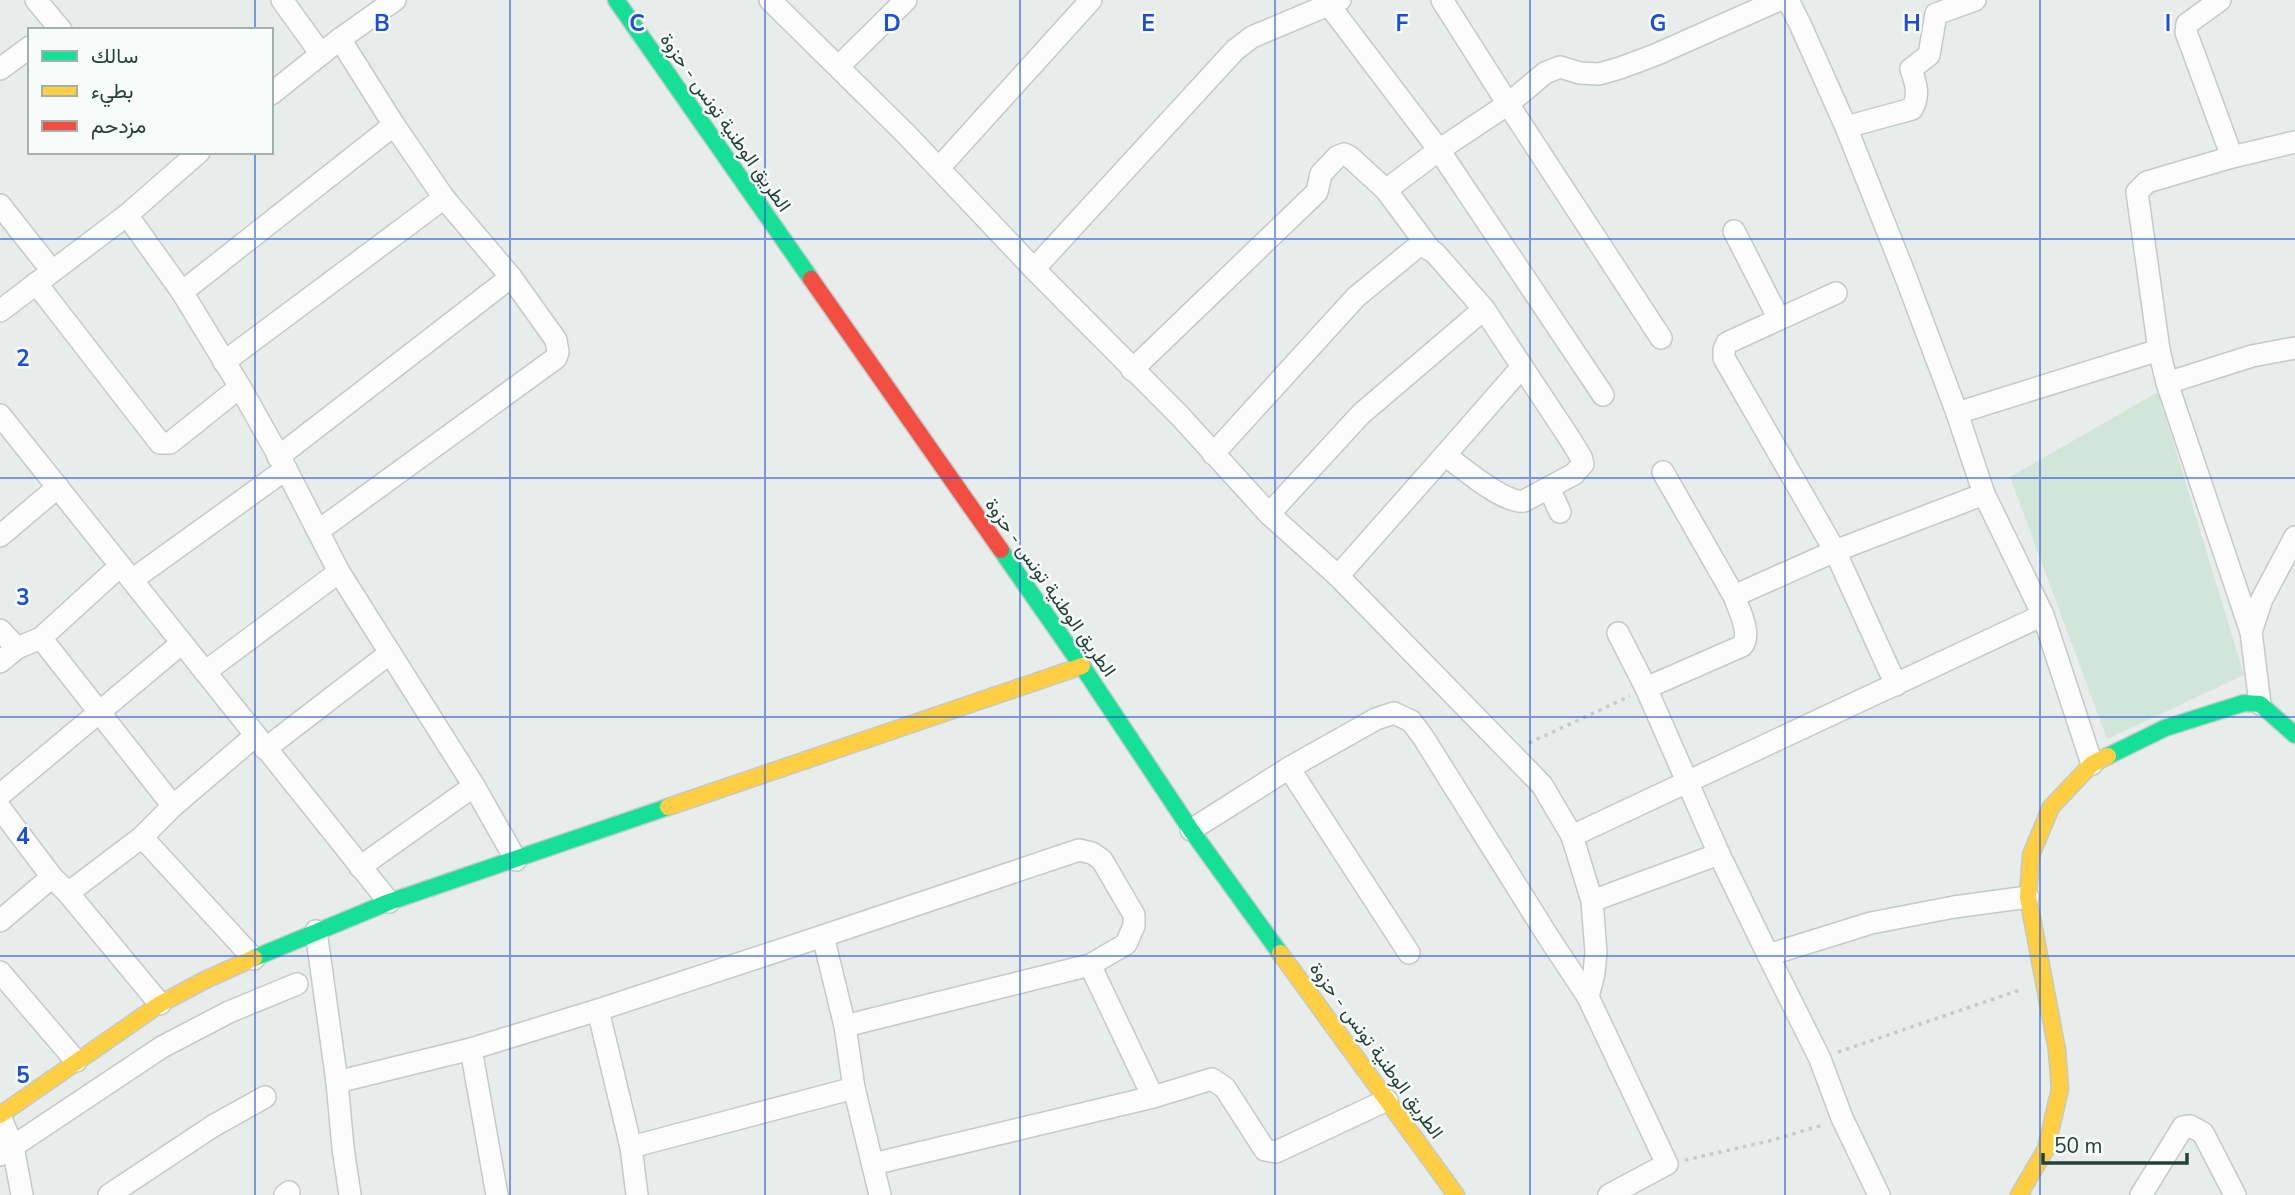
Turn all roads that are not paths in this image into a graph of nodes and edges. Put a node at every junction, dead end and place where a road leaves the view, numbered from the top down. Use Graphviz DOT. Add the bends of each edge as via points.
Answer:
graph roads {
  1 [pos="36,0"];
  2 [pos="282,0"];
  3 [pos="395,0"];
  4 [pos="616,0"];
  5 [pos="770,0"];
  6 [pos="906,0"];
  7 [pos="1091,0"];
  8 [pos="1442,0"];
  9 [pos="1779,0"];
  10 [pos="1788,0"];
  11 [pos="1975,0"];
  12 [pos="2220,0"];
  13 [pos="1334,2"];
  14 [pos="59,28"];
  15 [pos="340,39"];
  16 [pos="28,48"];
  17 [pos="321,54"];
  18 [pos="839,66"];
  19 [pos="0,69"];
  20 [pos="273,92"];
  21 [pos="1508,104"];
  22 [pos="394,125"];
  23 [pos="1846,127"];
  24 [pos="2295,142"];
  25 [pos="1439,150"];
  26 [pos="193,154"];
  27 [pos="2232,157"];
  28 [pos="174,160"];
  29 [pos="939,168"];
  30 [pos="1386,190"];
  31 [pos="444,198"];
  32 [pos="0,205"];
  33 [pos="127,215"];
  34 [pos="1734,231"];
  35 [pos="1429,248"];
  36 [pos="1034,269"];
  37 [pos="44,277"];
  38 [pos="511,277"];
  39 [pos="181,292"];
  40 [pos="1836,293"];
  41 [pos="1484,309"];
  42 [pos="0,311"];
  43 [pos="1779,319"];
  44 [pos="1661,338"];
  45 [pos="2295,348"];
  46 [pos="2159,350"];
  47 [pos="224,362"];
  48 [pos="1522,367"];
  49 [pos="1132,370"];
  50 [pos="2167,383"];
  51 [pos="240,387"];
  52 [pos="1604,395"];
  53 [pos="1957,413"];
  54 [pos="2,421"];
  55 [pos="1213,454"];
  56 [pos="1445,455"];
  57 [pos="282,463"];
  58 [pos="1662,472"];
  59 [pos="58,488"];
  60 [pos="1549,488"];
  61 [pos="1984,494"];
  62 [pos="1560,512"];
  63 [pos="1269,514"];
  64 [pos="318,531"];
  65 [pos="0,536"];
  66 [pos="2295,537"];
  67 [pos="1835,551"];
  68 [pos="339,572"];
  69 [pos="126,573"];
  70 [pos="1338,576"];
  71 [pos="1734,596"];
  72 [pos="2043,615"];
  73 [pos="0,630"];
  74 [pos="2251,632"];
  75 [pos="1618,633"];
  76 [pos="41,638"];
  77 [pos="182,643"];
  78 [pos="17,648"];
  79 [pos="390,653"];
  80 [pos="0,662"];
  81 [pos="1082,666"];
  82 [pos="205,672"];
  83 [pos="1896,685"];
  84 [pos="1646,688"];
  85 [pos="2260,704"];
  86 [pos="99,711"];
  87 [pos="2295,735"];
  88 [pos="260,743"];
  89 [pos="2092,764"];
  90 [pos="1289,768"];
  91 [pos="1686,783"];
  92 [pos="474,786"];
  93 [pos="0,795"];
  94 [pos="173,806"];
  95 [pos="0,808"];
  96 [pos="1191,830"];
  97 [pos="1572,836"];
  98 [pos="142,837"];
  99 [pos="1719,854"];
  100 [pos="516,860"];
  101 [pos="360,867"];
  102 [pos="52,877"];
  103 [pos="68,893"];
  104 [pos="2028,897"];
  105 [pos="1592,901"];
  106 [pos="389,902"];
  107 [pos="0,921"];
  108 [pos="316,931"];
  109 [pos="823,936"];
  110 [pos="1409,953"];
  111 [pos="1769,955"];
  112 [pos="254,959"];
  113 [pos="1090,965"];
  114 [pos="0,972"];
  115 [pos="296,984"];
  116 [pos="1588,996"];
  117 [pos="160,1004"];
  118 [pos="598,1010"];
  119 [pos="845,1026"];
  120 [pos="471,1049"];
  121 [pos="76,1061"];
  122 [pos="337,1082"];
  123 [pos="854,1088"];
  124 [pos="265,1097"];
  125 [pos="1153,1097"];
  126 [pos="1387,1100"];
  127 [pos="0,1116"];
  128 [pos="631,1147"];
  129 [pos="6,1151"];
  130 [pos="873,1164"];
  131 [pos="22,1195"];
  132 [pos="109,1195"];
  133 [pos="350,1195"];
  134 [pos="497,1195"];
  135 [pos="637,1195"];
  136 [pos="880,1195"];
  137 [pos="1456,1195"];
  138 [pos="1609,1195"];
  139 [pos="1880,1195"];
  140 [pos="2019,1195"];
  141 [pos="2141,1195"];
  142 [pos="2235,1195"];
  1 -- 14 [label="street"];
  2 -- 17 [label="street"];
  3 -- 15 [label="street"];
  4 -- 81 [label="street, الطريق الوطنية تونس - حزوة"];
  5 -- 18 [label="street"];
  6 -- 18 [label="street"];
  7 -- 29 [label="street"];
  8 -- 21 [label="street"];
  9 -- 21 [label="street" via="1620,68 1599,74 1560,67 1545,73"];
  10 -- 23 [label="street"];
  11 -- 23 [label="street" via="1936,13 1929,55 1911,69 1917,89 1912,109"];
  12 -- 27 [label="street" via="2187,24 2186,32"];
  13 -- 25 [label="street"];
  13 -- 36 [label="street" via="1252,37 1235,50"];
  15 -- 17 [label="street"];
  15 -- 22 [label="street"];
  16 -- 19 [label="street"];
  17 -- 20 [label="street"];
  18 -- 29 [label="street"];
  21 -- 25 [label="street"];
  21 -- 44 [label="street"];
  22 -- 31 [label="street"];
  22 -- 39 [label="street"];
  23 -- 53 [label="street"];
  24 -- 27 [label="street"];
  25 -- 30 [label="street"];
  25 -- 52 [label="street"];
  26 -- 28 [label="street"];
  27 -- 46 [label="street" via="2147,182 2137,192"];
  28 -- 33 [label="street"];
  29 -- 36 [label="street"];
  30 -- 35 [label="street"];
  30 -- 49 [label="street" via="1350,157 1337,157 1321,174 1317,192"];
  31 -- 38 [label="street"];
  31 -- 47 [label="street"];
  32 -- 37 [label="street"];
  33 -- 37 [label="street"];
  33 -- 39 [label="street"];
  34 -- 43 [label="street"];
  35 -- 41 [label="street"];
  35 -- 55 [label="street" via="1417,247 1356,297"];
  36 -- 49 [label="street"];
  37 -- 42 [label="street"];
  37 -- 51 [label="street" via="160,443 170,443"];
  38 -- 57 [label="street"];
  38 -- 64 [label="street" via="556,340 556,358"];
  39 -- 47 [label="street"];
  40 -- 43 [label="street"];
  41 -- 48 [label="street"];
  41 -- 63 [label="street" via="1362,414"];
  43 -- 67 [label="street" via="1727,343 1724,358"];
  45 -- 50 [label="street" via="2252,356"];
  46 -- 50 [label="street"];
  46 -- 53 [label="street"];
  47 -- 51 [label="street"];
  48 -- 56 [label="street"];
  48 -- 60 [label="street" via="1583,464"];
  49 -- 55 [label="street"];
  50 -- 74 [label="street"];
  51 -- 57 [label="street"];
  53 -- 61 [label="street"];
  54 -- 59 [label="street"];
  55 -- 63 [label="street"];
  56 -- 60 [label="street" via="1511,500 1524,501"];
  56 -- 70 [label="street"];
  57 -- 64 [label="street"];
  57 -- 69 [label="street"];
  58 -- 71 [label="street"];
  59 -- 65 [label="street"];
  59 -- 69 [label="street"];
  60 -- 62 [label="street"];
  61 -- 67 [label="street"];
  61 -- 72 [label="street"];
  63 -- 70 [label="street"];
  64 -- 68 [label="street"];
  66 -- 74 [label="street" via="2262,599"];
  67 -- 71 [label="street"];
  67 -- 83 [label="street"];
  68 -- 79 [label="street"];
  68 -- 82 [label="street"];
  69 -- 76 [label="street"];
  69 -- 77 [label="street"];
  70 -- 97 [label="street" via="1542,785"];
  71 -- 84 [label="street" via="1746,634 1742,646"];
  72 -- 83 [label="street"];
  72 -- 89 [label="street"];
  73 -- 78 [label="street"];
  74 -- 85 [label="street"];
  75 -- 84 [label="street"];
  76 -- 78 [label="street"];
  76 -- 86 [label="street"];
  77 -- 82 [label="street"];
  77 -- 86 [label="street"];
  78 -- 80 [label="street"];
  79 -- 88 [label="street"];
  79 -- 92 [label="street"];
  81 -- 96 [label="street, الطريق الوطنية تونس - حزوة"];
  81 -- 100 [label="street"];
  82 -- 88 [label="street"];
  83 -- 91 [label="street"];
  84 -- 91 [label="street"];
  85 -- 87 [label="street"];
  85 -- 89 [label="street" via="2244,703 2165,728"];
  86 -- 93 [label="street"];
  86 -- 94 [label="street"];
  88 -- 94 [label="street"];
  88 -- 101 [label="street"];
  89 -- 104 [label="street" via="2051,807 2031,855"];
  90 -- 96 [label="street"];
  90 -- 110 [label="street"];
  90 -- 116 [label="street" via="1376,719 1394,713 1411,721"];
  91 -- 97 [label="street"];
  91 -- 99 [label="street"];
  92 -- 100 [label="street"];
  92 -- 101 [label="street"];
  94 -- 98 [label="street"];
  95 -- 102 [label="street"];
  96 -- 126 [label="street, الطريق الوطنية تونس - حزوة"];
  97 -- 105 [label="street"];
  98 -- 103 [label="street"];
  98 -- 112 [label="street"];
  99 -- 105 [label="street"];
  99 -- 111 [label="street"];
  100 -- 106 [label="street"];
  101 -- 106 [label="street"];
  102 -- 103 [label="street"];
  102 -- 107 [label="street"];
  103 -- 117 [label="street"];
  104 -- 111 [label="street" via="1871,923"];
  104 -- 140 [label="street" via="2060,1089 2046,1149"];
  105 -- 116 [label="street" via="1596,952"];
  106 -- 108 [label="street"];
  108 -- 112 [label="street"];
  108 -- 122 [label="street"];
  109 -- 113 [label="street" via="1079,850 1102,860 1133,915 1134,926 1126,944"];
  109 -- 118 [label="street"];
  109 -- 119 [label="street"];
  111 -- 139 [label="street"];
  112 -- 117 [label="street"];
  113 -- 119 [label="street"];
  113 -- 125 [label="street"];
  114 -- 121 [label="street"];
  115 -- 129 [label="street" via="162,1047"];
  116 -- 138 [label="street" via="1667,1164"];
  117 -- 121 [label="street"];
  118 -- 120 [label="street"];
  118 -- 128 [label="street"];
  119 -- 123 [label="street"];
  120 -- 122 [label="street"];
  120 -- 134 [label="street"];
  121 -- 127 [label="street"];
  122 -- 133 [label="street"];
  123 -- 128 [label="street"];
  123 -- 130 [label="street"];
  124 -- 132 [label="street"];
  125 -- 126 [label="street" via="1212,1079 1225,1088 1265,1150 1271,1152"];
  125 -- 130 [label="street"];
  126 -- 137 [label="street, الطريق الوطنية تونس - حزوة"];
  127 -- 129 [label="street"];
  128 -- 135 [label="street"];
  129 -- 131 [label="street"];
  130 -- 136 [label="street"];
  141 -- 142 [label="street" via="2183,1127 2190,1126 2203,1133"];
}
